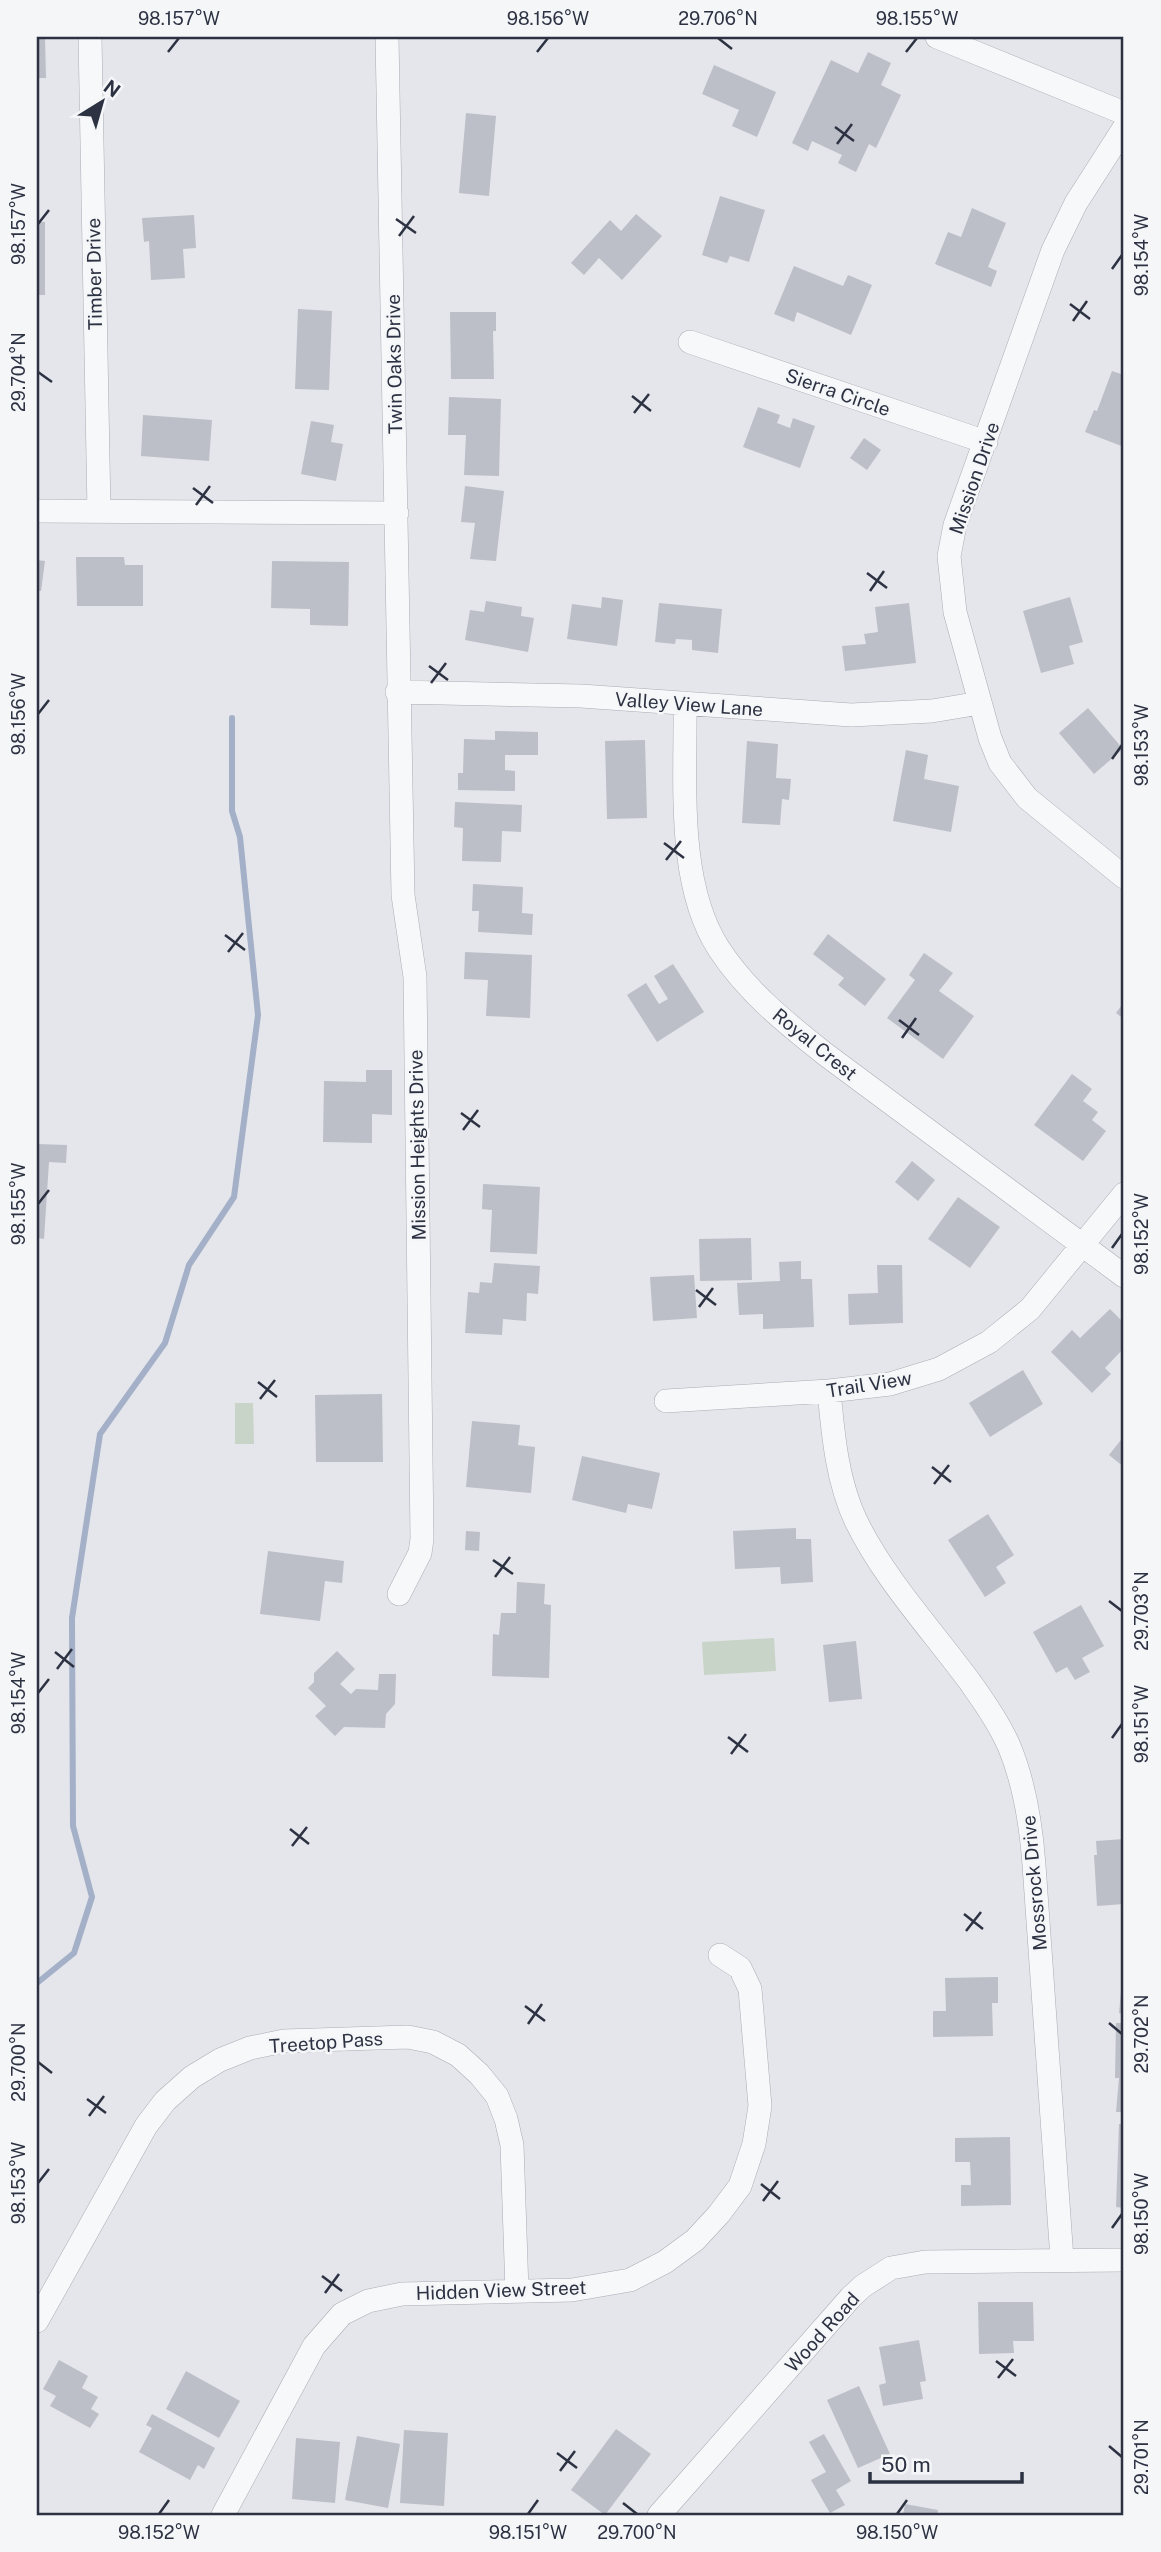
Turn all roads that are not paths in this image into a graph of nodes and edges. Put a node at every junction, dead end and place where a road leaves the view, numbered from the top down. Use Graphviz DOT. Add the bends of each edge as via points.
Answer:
graph roads {
  1 [pos="90,37"];
  2 [pos="387,37"];
  3 [pos="937,37"];
  4 [pos="1124,113"];
  5 [pos="1124,128"];
  6 [pos="690,342"];
  7 [pos="986,442"];
  8 [pos="99,511"];
  9 [pos="37,512"];
  10 [pos="397,513"];
  11 [pos="397,692"];
  12 [pos="980,703"];
  13 [pos="685,704"];
  14 [pos="1124,877"];
  15 [pos="1124,1194"];
  16 [pos="1082,1244"];
  17 [pos="1124,1276"];
  18 [pos="829,1391"];
  19 [pos="666,1401"];
  20 [pos="399,1594"];
  21 [pos="720,1955"];
  22 [pos="1062,2259"];
  23 [pos="1124,2260"];
  24 [pos="517,2291"];
  25 [pos="37,2321"];
  26 [pos="223,2515"];
  27 [pos="659,2515"];
  1 -- 8 [label="street, Timber Drive"];
  2 -- 10 [label="street, Twin Oaks Drive"];
  3 -- 4 [label="street"];
  5 -- 7 [label="street, Mission Drive" via="1063,227"];
  6 -- 7 [label="street, Sierra Circle"];
  7 -- 12 [label="street, Mission Drive" via="949,556 955,612"];
  8 -- 9 [label="street"];
  8 -- 10 [label="street"];
  10 -- 11 [label="street, Twin Oaks Drive"];
  11 -- 13 [label="street, Valley View Lane" via="580,696"];
  11 -- 20 [label="street, Mission Heights Drive" via="402,895 415,977 422,1539 420,1553"];
  12 -- 13 [label="street, Valley View Lane" via="932,712 850,715"];
  12 -- 14 [label="street, Mission Drive" via="1000,763 1027,798"];
  13 -- 16 [label="street, Royal Crest" via="690,869 712,934 736,972 807,1040"];
  15 -- 16 [label="street, Trail View"];
  16 -- 17 [label="street, Royal Crest"];
  16 -- 18 [label="street, Trail View" via="1030,1309 964,1357 890,1384"];
  18 -- 19 [label="street, Trail View"];
  18 -- 22 [label="street, Mossrock Drive" via="838,1461 856,1520 902,1594 990,1711 1009,1745 1023,1787 1034,1854"];
  21 -- 24 [label="street, Hidden View Street" via="740,1968 750,1989 758,2068 760,2106 740,2186 695,2240 630,2280 572,2290"];
  22 -- 23 [label="street, Wood Road"];
  22 -- 27 [label="street, Wood Road" via="925,2262 891,2268 852,2297"];
  24 -- 25 [label="street, Treetop Pass" via="512,2145 497,2096 479,2074 458,2055 433,2042 408,2037 284,2040 220,2060 164,2101"];
  24 -- 26 [label="street, Hidden View Street" via="402,2294 368,2301 342,2314 308,2356"];
}
